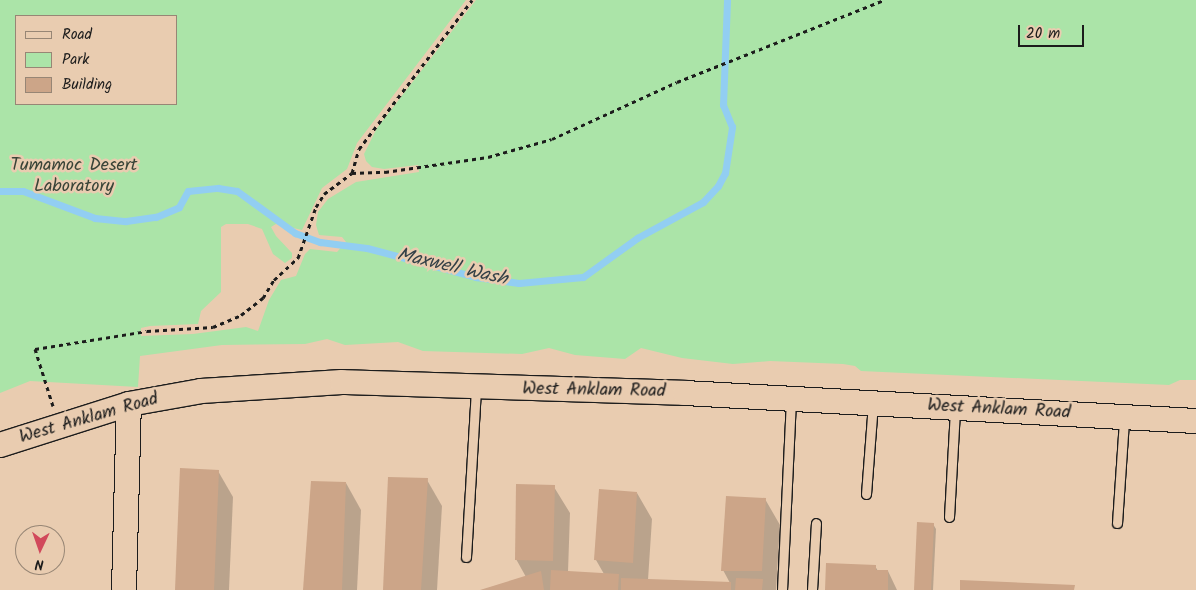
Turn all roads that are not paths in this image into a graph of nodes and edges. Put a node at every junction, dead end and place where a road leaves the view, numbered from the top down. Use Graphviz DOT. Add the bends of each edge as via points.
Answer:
graph roads {
  1 [pos="476,388"];
  2 [pos="791,399"];
  3 [pos="129,404"];
  4 [pos="873,404"];
  5 [pos="955,408"];
  6 [pos="1124,417"];
  7 [pos="1196,421"];
  8 [pos="0,445"];
  9 [pos="866,494"];
  10 [pos="949,517"];
  11 [pos="816,523"];
  12 [pos="1117,523"];
  13 [pos="466,557"];
  14 [pos="124,590"];
  15 [pos="782,590"];
  16 [pos="812,590"];
  1 -- 2 [label="main road, West Anklam Road"];
  1 -- 3 [label="main road, West Anklam Road" via="342,382 201,391"];
  1 -- 13 [label="lane"];
  2 -- 4 [label="main road, West Anklam Road"];
  2 -- 15 [label="lane"];
  3 -- 8 [label="main road, West Anklam Road"];
  3 -- 14 [label="main road"];
  4 -- 5 [label="main road, West Anklam Road"];
  4 -- 9 [label="lane"];
  5 -- 6 [label="main road, West Anklam Road"];
  5 -- 10 [label="lane"];
  6 -- 7 [label="main road, West Anklam Road"];
  6 -- 12 [label="lane"];
  11 -- 16 [label="lane"];
}
